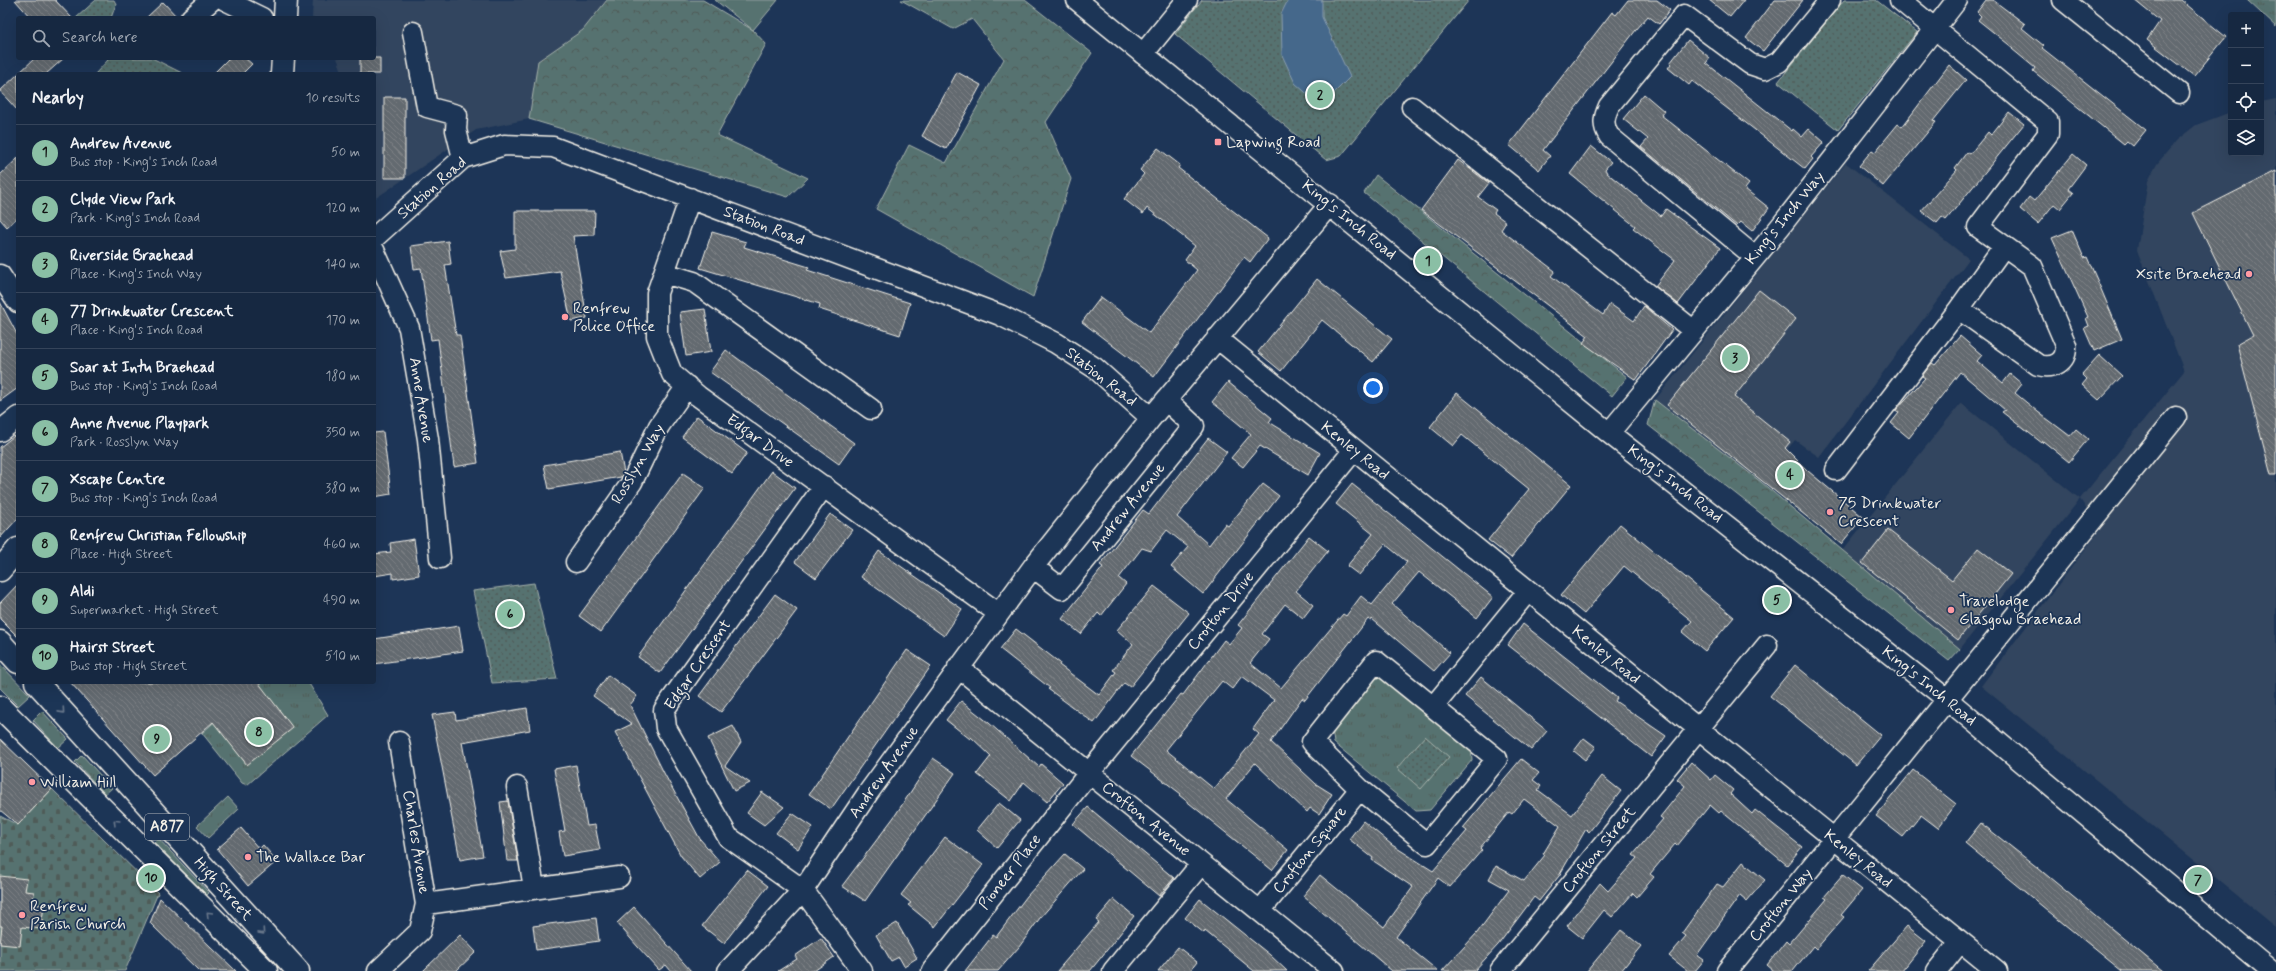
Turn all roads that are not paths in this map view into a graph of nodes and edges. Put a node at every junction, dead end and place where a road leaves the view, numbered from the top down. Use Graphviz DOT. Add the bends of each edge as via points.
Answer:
graph roads {
  1 [pos="212,0"];
  2 [pos="225,0"];
  3 [pos="286,0"];
  4 [pos="1077,0"];
  5 [pos="1187,0"];
  6 [pos="1830,0"];
  7 [pos="1900,0"];
  8 [pos="1957,0"];
  9 [pos="2063,0"];
  10 [pos="193,16"];
  11 [pos="258,16"];
  12 [pos="285,16"];
  13 [pos="1934,28"];
  14 [pos="413,32"];
  15 [pos="1143,54"];
  16 [pos="283,60"];
  17 [pos="282,72"];
  18 [pos="2179,93"];
  19 [pos="1412,107"];
  20 [pos="463,158"];
  21 [pos="690,198"];
  22 [pos="1330,204"];
  23 [pos="376,236"];
  24 [pos="2004,246"];
  25 [pos="376,254"];
  26 [pos="1755,257"];
  27 [pos="664,273"];
  28 [pos="0,275"];
  29 [pos="16,299"];
  30 [pos="1959,309"];
  31 [pos="1694,331"];
  32 [pos="1217,338"];
  33 [pos="687,386"];
  34 [pos="1166,400"];
  35 [pos="871,409"];
  36 [pos="2176,417"];
  37 [pos="1152,418"];
  38 [pos="16,419"];
  39 [pos="0,431"];
  40 [pos="1609,433"];
  41 [pos="1354,450"];
  42 [pos="1836,470"];
  43 [pos="824,486"];
  44 [pos="16,551"];
  45 [pos="440,558"];
  46 [pos="576,562"];
  47 [pos="1033,567"];
  48 [pos="0,570"];
  49 [pos="1528,591"];
  50 [pos="998,613"];
  51 [pos="0,642"];
  52 [pos="1767,645"];
  53 [pos="16,660"];
  54 [pos="958,667"];
  55 [pos="38,684"];
  56 [pos="1948,700"];
  57 [pos="0,707"];
  58 [pos="1433,707"];
  59 [pos="1698,729"];
  60 [pos="399,742"];
  61 [pos="1089,773"];
  62 [pos="517,787"];
  63 [pos="1360,789"];
  64 [pos="1835,840"];
  65 [pos="1201,864"];
  66 [pos="619,877"];
  67 [pos="534,888"];
  68 [pos="802,890"];
  69 [pos="426,904"];
  70 [pos="1260,911"];
  71 [pos="1960,942"];
  72 [pos="1321,967"];
  73 [pos="266,971"];
  74 [pos="298,971"];
  75 [pos="378,971"];
  76 [pos="728,971"];
  77 [pos="862,971"];
  78 [pos="932,971"];
  79 [pos="1113,971"];
  80 [pos="1500,971"];
  81 [pos="1727,971"];
  82 [pos="1937,971"];
  83 [pos="1996,971"];
  84 [pos="2271,971"];
  1 -- 10 [label="street"];
  2 -- 11 [label="street"];
  3 -- 12 [label="main road"];
  4 -- 15 [label="street, King's Inch Road"];
  5 -- 15 [label="street"];
  6 -- 26 [label="street" via="1778,62 1765,69 1750,64 1684,15 1610,106 1604,120 1605,130 1609,136"];
  7 -- 13 [label="street"];
  8 -- 13 [label="street, King's Inch Way"];
  9 -- 18 [label="street"];
  13 -- 24 [label="street" via="2048,122 2048,134 1978,227"];
  13 -- 26 [label="street, King's Inch Way"];
  14 -- 20 [label="street" via="427,107 457,115 456,130"];
  15 -- 22 [label="street, King's Inch Road"];
  16 -- 17 [label="main road"];
  19 -- 31 [label="street"];
  20 -- 21 [label="street, Station Road" via="504,145 553,147"];
  20 -- 23 [label="street, Station Road"];
  21 -- 27 [label="street, Edgar Drive"];
  21 -- 37 [label="street, Station Road" via="1000,315 1056,343 1088,364"];
  22 -- 32 [label="street, Andrew Avenue"];
  22 -- 40 [label="street, King's Inch Road"];
  24 -- 30 [label="street"];
  24 -- 30 [label="street" via="2032,266 2066,345 2066,354 2062,361 2047,367 2038,365"];
  25 -- 45 [label="street, Anne Avenue" via="409,328 428,439"];
  26 -- 31 [label="street, King's Inch Way"];
  27 -- 33 [label="street, Edgar Drive" via="657,293 657,336 672,374"];
  27 -- 35 [label="street" via="694,282"];
  28 -- 29 [label="street"];
  30 -- 42 [label="street"];
  31 -- 40 [label="street, King's Inch Way"];
  32 -- 34 [label="street, Andrew Avenue"];
  32 -- 41 [label="street, Kenley Road"];
  33 -- 43 [label="street, Edgar Drive"];
  33 -- 46 [label="street, Rosslyn Way" via="659,426 632,482"];
  34 -- 37 [label="street, Andrew Avenue"];
  34 -- 47 [label="street, Andrew Avenue" via="1194,426 1062,589"];
  36 -- 56 [label="street, Crofton Way"];
  37 -- 47 [label="street, Andrew Avenue"];
  38 -- 39 [label="street"];
  40 -- 56 [label="street, King's Inch Road"];
  41 -- 49 [label="street, Kenley Road"];
  41 -- 61 [label="street, Crofton Drive"];
  43 -- 50 [label="street, Edgar Drive"];
  43 -- 68 [label="street, Edgar Crescent" via="664,710 666,728 728,837"];
  44 -- 48 [label="main road"];
  47 -- 50 [label="street, Andrew Avenue"];
  49 -- 58 [label="street"];
  49 -- 59 [label="street, Kenley Road"];
  50 -- 54 [label="street, Andrew Avenue"];
  51 -- 53 [label="main road"];
  52 -- 59 [label="street, Crofton Street"];
  54 -- 61 [label="street, Crofton Avenue"];
  54 -- 68 [label="street, Andrew Avenue" via="868,792"];
  55 -- 74 [label="main road, High Street / A877, one-way"];
  56 -- 64 [label="street, Crofton Way"];
  56 -- 84 [label="street, King's Inch Road"];
  73 -- 57 [label="main road, High Street / A877, one-way"];
  58 -- 63 [label="street" via="1376,661 1312,742"];
  58 -- 63 [label="street" via="1497,759 1427,844"];
  59 -- 64 [label="street, Kenley Road"];
  59 -- 80 [label="street, Crofton Street"];
  60 -- 69 [label="street, Charles Avenue"];
  61 -- 65 [label="street, Crofton Avenue"];
  61 -- 78 [label="street, Pioneer Place"];
  62 -- 67 [label="street"];
  63 -- 70 [label="street, Crofton Square"];
  64 -- 71 [label="street, Kenley Road"];
  64 -- 81 [label="street, Crofton Way"];
  65 -- 70 [label="street, Crofton Avenue"];
  65 -- 79 [label="street"];
  66 -- 67 [label="street"];
  67 -- 69 [label="street"];
  68 -- 76 [label="street, Andrew Avenue"];
  68 -- 77 [label="street, Edgar Crescent"];
  69 -- 75 [label="street, Charles Avenue" via="420,931"];
  70 -- 72 [label="street, Crofton Avenue"];
  71 -- 82 [label="street"];
  71 -- 83 [label="street, Kenley Road"];
}
